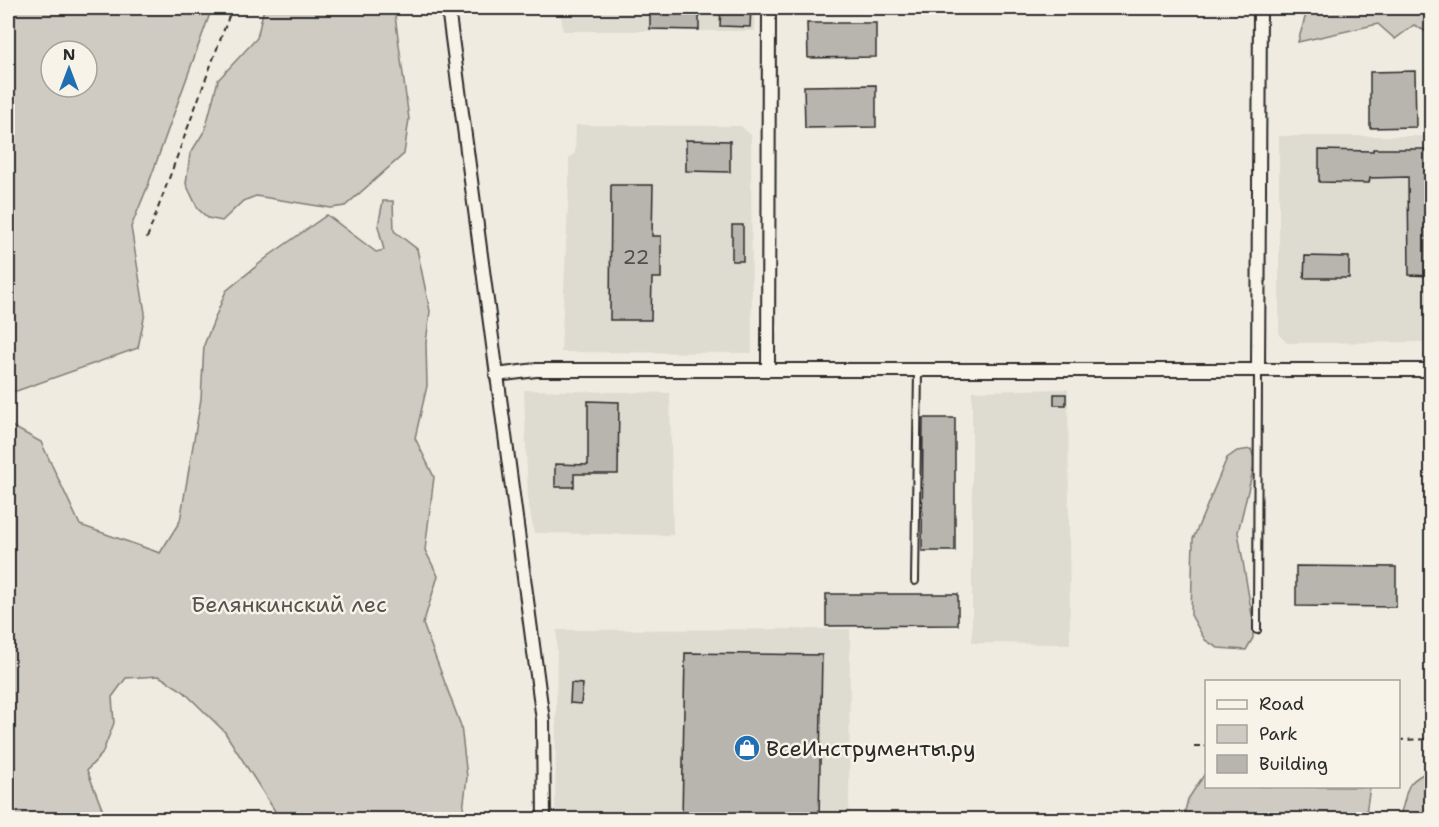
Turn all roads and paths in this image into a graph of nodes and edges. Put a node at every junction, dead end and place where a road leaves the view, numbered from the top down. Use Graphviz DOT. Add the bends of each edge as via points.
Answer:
graph roads {
  1 [pos="232,8"];
  2 [pos="448,8"];
  3 [pos="770,8"];
  4 [pos="1260,8"];
  5 [pos="147,237"];
  6 [pos="768,370"];
  7 [pos="1431,370"];
  8 [pos="918,371"];
  9 [pos="1258,371"];
  10 [pos="496,375"];
  11 [pos="915,580"];
  12 [pos="1257,630"];
  13 [pos="1431,739"];
  14 [pos="1400,740"];
  15 [pos="1194,746"];
  16 [pos="1205,746"];
  17 [pos="544,819"];
  1 -- 5 [label="path"];
  2 -- 10 [label="street"];
  3 -- 6 [label="street"];
  4 -- 9 [label="street"];
  6 -- 8 [label="street"];
  6 -- 10 [label="street" via="536,370"];
  7 -- 9 [label="street"];
  8 -- 9 [label="street"];
  8 -- 11 [label="lane"];
  9 -- 12 [label="lane"];
  10 -- 17 [label="street" via="543,720"];
  13 -- 14 [label="path"];
  15 -- 16 [label="path"];
}
